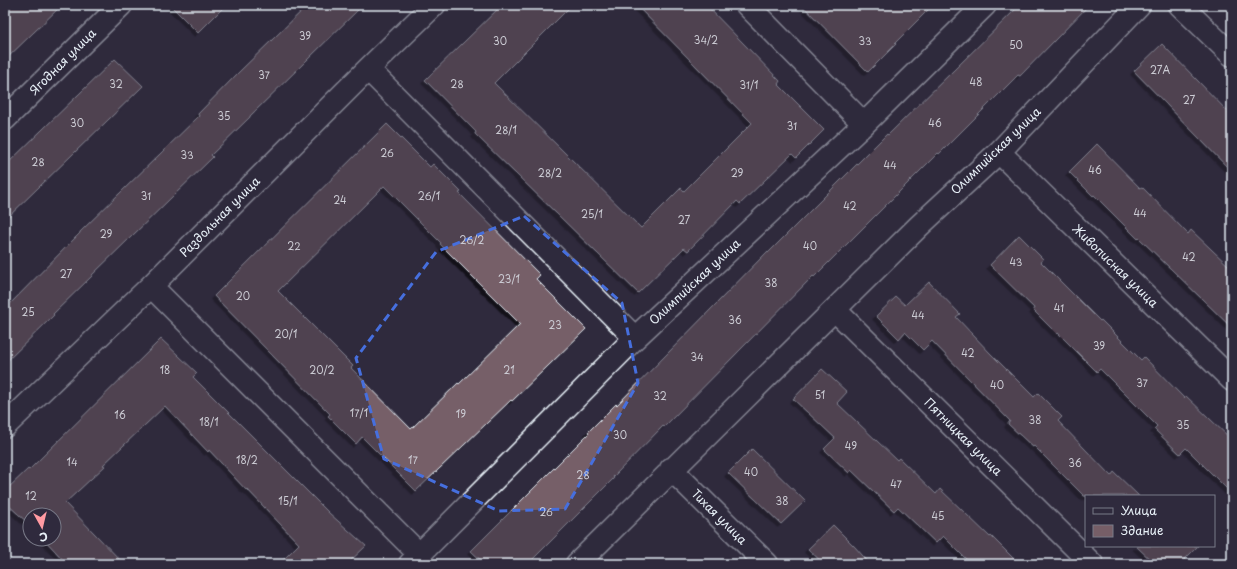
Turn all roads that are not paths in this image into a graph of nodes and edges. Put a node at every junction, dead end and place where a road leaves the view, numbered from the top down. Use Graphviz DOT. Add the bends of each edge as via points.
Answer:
graph roads {
  1 [pos="121,5"];
  2 [pos="434,5"];
  3 [pos="747,5"];
  4 [pos="985,5"];
  5 [pos="1139,5"];
  6 [pos="1180,5"];
  7 [pos="1232,55"];
  8 [pos="368,69"];
  9 [pos="5,119"];
  10 [pos="864,124"];
  11 [pos="999,152"];
  12 [pos="151,286"];
  13 [pos="835,310"];
  14 [pos="635,338"];
  15 [pos="1232,380"];
  16 [pos="5,426"];
  17 [pos="671,469"];
  18 [pos="414,559"];
  19 [pos="576,564"];
  20 [pos="767,564"];
  21 [pos="1092,564"];
  1 -- 9 [label="street, Ягодная улица"];
  2 -- 8 [label="street, Раздольная улица"];
  3 -- 10 [label="street"];
  4 -- 10 [label="street, Олимпийская улица"];
  5 -- 11 [label="street, Олимпийская улица"];
  6 -- 7 [label="street"];
  8 -- 12 [label="street, Раздольная улица"];
  8 -- 14 [label="street"];
  10 -- 14 [label="street, Олимпийская улица"];
  11 -- 13 [label="street, Олимпийская улица" via="919,226"];
  11 -- 15 [label="street, Живописная улица"];
  12 -- 16 [label="street, Раздольная улица"];
  12 -- 18 [label="street"];
  13 -- 17 [label="street, Олимпийская улица"];
  13 -- 21 [label="street, Пятницкая улица"];
  14 -- 18 [label="street, Олимпийская улица"];
  17 -- 19 [label="street, Олимпийская улица"];
  17 -- 20 [label="street, Тихая улица"];
}
